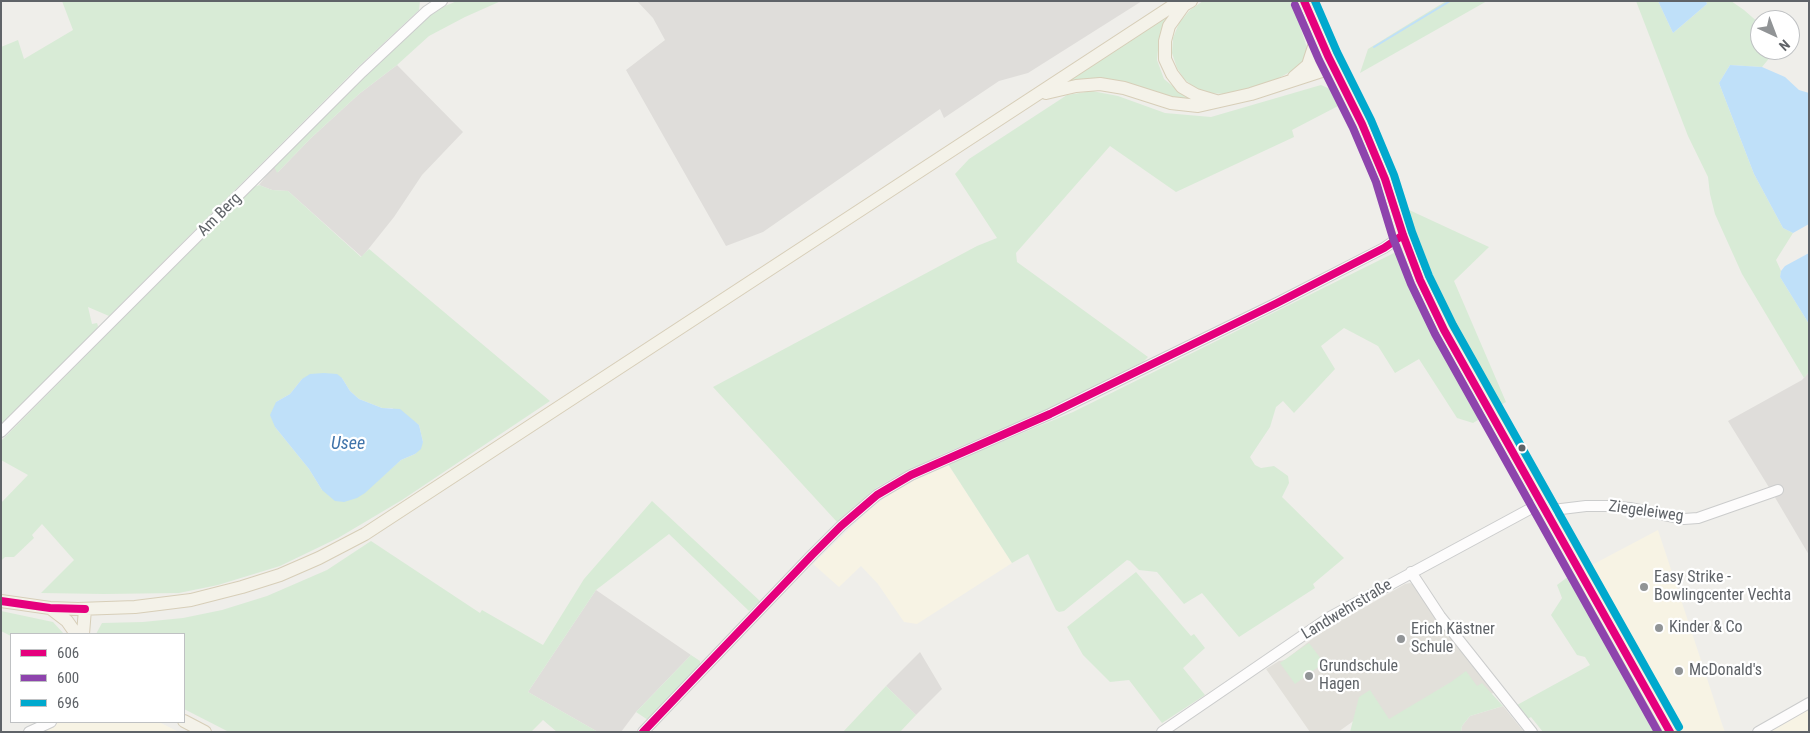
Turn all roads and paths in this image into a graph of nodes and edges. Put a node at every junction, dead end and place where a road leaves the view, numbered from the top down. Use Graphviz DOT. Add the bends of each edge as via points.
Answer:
graph roads {
  1 [pos="442,1"];
  2 [pos="1180,1"];
  3 [pos="1190,1"];
  4 [pos="1304,1"];
  5 [pos="1318,34"];
  6 [pos="1331,61"];
  7 [pos="1308,65"];
  8 [pos="1290,80"];
  9 [pos="1038,94"];
  10 [pos="1218,102"];
  11 [pos="1403,235"];
  12 [pos="1,432"];
  13 [pos="1778,490"];
  14 [pos="1541,503"];
  15 [pos="1411,572"];
  16 [pos="1,601"];
  17 [pos="50,608"];
  18 [pos="81,609"];
  19 [pos="77,633"];
  20 [pos="1809,703"];
  21 [pos="185,722"];
  22 [pos="47,726"];
  23 [pos="29,732"];
  24 [pos="205,732"];
  25 [pos="643,732"];
  26 [pos="1162,732"];
  27 [pos="1532,732"];
  28 [pos="1670,732"];
  29 [pos="1758,732"];
  1 -- 12 [label="street, Am Berg" via="427,11 355,79"];
  2 -- 9 [label="main road"];
  3 -- 10 [label="main road" via="1169,26 1165,59 1182,87"];
  4 -- 5 [label="main road"];
  5 -- 6 [label="main road"];
  5 -- 7 [label="main road"];
  6 -- 7 [label="main road"];
  6 -- 8 [label="main road"];
  6 -- 11 [label="main road" via="1362,124"];
  7 -- 8 [label="main road"];
  8 -- 10 [label="main road"];
  9 -- 10 [label="main road" via="1100,84 1181,105"];
  9 -- 18 [label="main road" via="365,534 280,575 242,587 181,602 135,608"];
  11 -- 14 [label="main road" via="1444,330"];
  11 -- 25 [label="street" via="1277,303 1050,414 911,475 877,495 812,555"];
  13 -- 14 [label="street, Ziegeleiweg" via="1698,518 1684,519 1608,506 1553,510"];
  14 -- 15 [label="street, Landwehrstraße"];
  14 -- 28 [label="main road"];
  15 -- 26 [label="street, Landwehrstraße" via="1330,617"];
  15 -- 27 [label="street" via="1440,616"];
  16 -- 17 [label="main road"];
  17 -- 18 [label="main road"];
  17 -- 19 [label="main road"];
  18 -- 19 [label="main road"];
  20 -- 29 [label="street"];
  21 -- 24 [label="main road"];
  22 -- 23 [label="street"];
}
